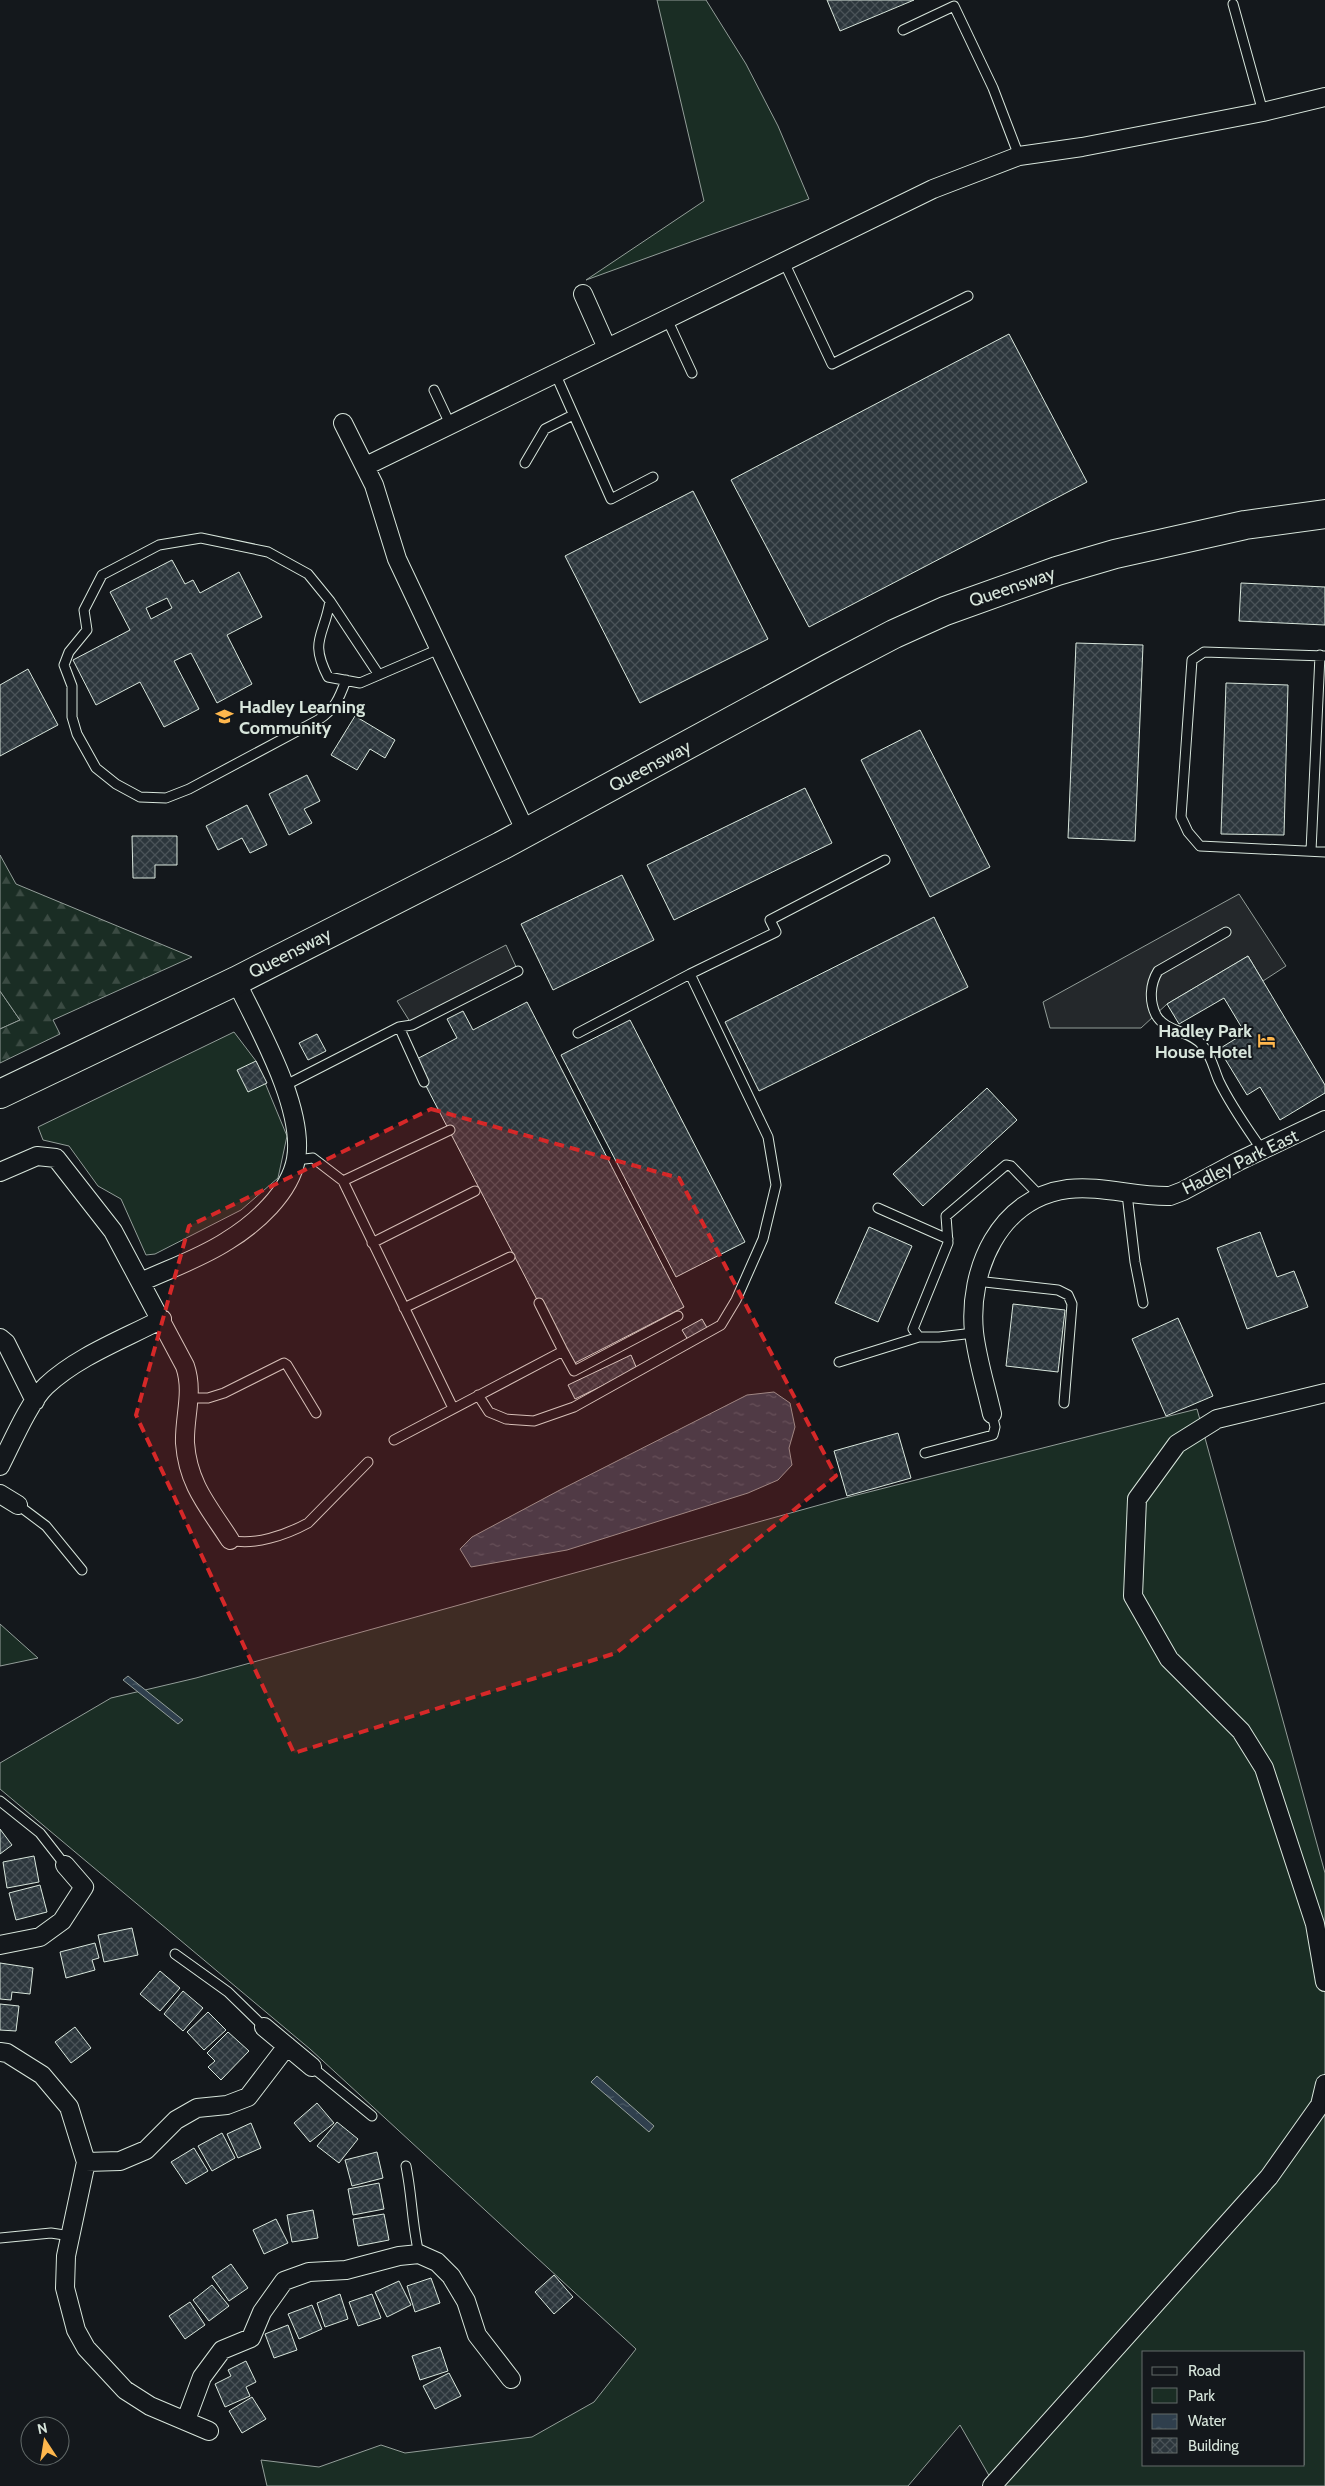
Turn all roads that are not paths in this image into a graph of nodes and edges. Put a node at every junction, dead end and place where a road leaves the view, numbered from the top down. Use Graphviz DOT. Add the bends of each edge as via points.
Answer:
graph roads {
  1 [pos="1233,4"];
  2 [pos="903,30"];
  3 [pos="1325,97"];
  4 [pos="1263,112"];
  5 [pos="1019,156"];
  6 [pos="784,262"];
  7 [pos="583,294"];
  8 [pos="968,296"];
  9 [pos="667,319"];
  10 [pos="607,348"];
  11 [pos="555,373"];
  12 [pos="692,373"];
  13 [pos="434,390"];
  14 [pos="573,415"];
  15 [pos="343,423"];
  16 [pos="450,424"];
  17 [pos="525,463"];
  18 [pos="366,466"];
  19 [pos="653,477"];
  20 [pos="1325,514"];
  21 [pos="330,602"];
  22 [pos="439,649"];
  23 [pos="1323,655"];
  24 [pos="379,675"];
  25 [pos="346,680"];
  26 [pos="526,832"];
  27 [pos="1311,852"];
  28 [pos="1325,852"];
  29 [pos="885,860"];
  30 [pos="1226,932"];
  31 [pos="518,971"];
  32 [pos="690,974"];
  33 [pos="236,981"];
  34 [pos="399,1027"];
  35 [pos="578,1034"];
  36 [pos="424,1082"];
  37 [pos="284,1086"];
  38 [pos="0,1094"];
  39 [pos="1325,1120"];
  40 [pos="450,1130"];
  41 [pos="1262,1150"];
  42 [pos="296,1160"];
  43 [pos="0,1172"];
  44 [pos="343,1181"];
  45 [pos="475,1191"];
  46 [pos="1127,1194"];
  47 [pos="1041,1197"];
  48 [pos="878,1208"];
  49 [pos="948,1239"];
  50 [pos="372,1242"];
  51 [pos="510,1257"];
  52 [pos="976,1281"];
  53 [pos="141,1282"];
  54 [pos="539,1303"];
  55 [pos="1143,1303"];
  56 [pos="404,1308"];
  57 [pos="678,1316"];
  58 [pos="162,1319"];
  59 [pos="974,1333"];
  60 [pos="919,1336"];
  61 [pos="0,1338"];
  62 [pos="564,1351"];
  63 [pos="839,1362"];
  64 [pos="1325,1393"];
  65 [pos="478,1395"];
  66 [pos="189,1398"];
  67 [pos="35,1401"];
  68 [pos="1064,1403"];
  69 [pos="453,1408"];
  70 [pos="316,1413"];
  71 [pos="992,1414"];
  72 [pos="394,1440"];
  73 [pos="925,1453"];
  74 [pos="368,1462"];
  75 [pos="0,1466"];
  76 [pos="0,1494"];
  77 [pos="18,1505"];
  78 [pos="230,1540"];
  79 [pos="82,1570"];
  80 [pos="0,1801"];
  81 [pos="65,1865"];
  82 [pos="0,1945"];
  83 [pos="175,1954"];
  84 [pos="1325,1982"];
  85 [pos="264,2027"];
  86 [pos="287,2046"];
  87 [pos="0,2052"];
  88 [pos="312,2067"];
  89 [pos="1325,2084"];
  90 [pos="372,2116"];
  91 [pos="86,2162"];
  92 [pos="406,2166"];
  93 [pos="70,2236"];
  94 [pos="0,2238"];
  95 [pos="419,2254"];
  96 [pos="511,2379"];
  97 [pos="186,2420"];
  98 [pos="209,2432"];
  99 [pos="992,2486"];
  1 -- 4 [label="lane"];
  2 -- 5 [label="lane" via="954,6 992,86"];
  3 -- 4 [label="street"];
  4 -- 5 [label="street"];
  5 -- 6 [label="street" via="933,189"];
  6 -- 8 [label="lane" via="832,364"];
  6 -- 9 [label="street"];
  7 -- 10 [label="street"];
  9 -- 10 [label="street"];
  9 -- 12 [label="lane"];
  10 -- 11 [label="street"];
  11 -- 14 [label="lane"];
  11 -- 16 [label="street"];
  13 -- 16 [label="lane"];
  14 -- 17 [label="lane" via="545,429"];
  14 -- 19 [label="lane" via="611,499"];
  15 -- 18 [label="street"];
  16 -- 18 [label="street"];
  18 -- 22 [label="street" via="397,559"];
  20 -- 26 [label="main road, Queensway" via="1245,525 1115,554 944,611 837,663"];
  21 -- 24 [label="lane"];
  21 -- 25 [label="lane" via="318,637 319,659 328,677"];
  21 -- 25 [label="lane" via="308,574 268,552 201,538 159,545 102,575 84,610 88,630 69,652 64,665 72,686 72,717 77,734 96,768 116,784 140,796 166,798 190,789 318,720 338,703"];
  22 -- 24 [label="lane"];
  22 -- 26 [label="street"];
  23 -- 27 [label="lane"];
  23 -- 27 [label="lane" via="1204,652 1192,660 1181,817 1200,846"];
  24 -- 25 [label="lane" via="360,683"];
  26 -- 33 [label="main road, Queensway"];
  27 -- 28 [label="lane"];
  29 -- 32 [label="lane" via="770,920 776,932"];
  30 -- 41 [label="lane" via="1158,971 1151,995 1153,1009 1161,1021 1203,1046 1235,1110"];
  31 -- 34 [label="lane" via="412,1025"];
  32 -- 35 [label="lane"];
  32 -- 65 [label="lane" via="768,1137 776,1185 763,1239 736,1300 721,1325 574,1407 534,1421 506,1419 489,1412"];
  33 -- 37 [label="street"];
  33 -- 38 [label="main road, Queensway"];
  34 -- 36 [label="lane"];
  34 -- 37 [label="lane"];
  37 -- 42 [label="street" via="294,1118"];
  39 -- 41 [label="street, Hadley Park East"];
  40 -- 44 [label="lane"];
  41 -- 46 [label="street, Hadley Park East" via="1183,1192 1170,1196"];
  42 -- 44 [label="lane" via="313,1158"];
  42 -- 53 [label="street" via="274,1204 254,1222 226,1242"];
  43 -- 53 [label="street" via="36,1156 56,1158 105,1218"];
  44 -- 50 [label="lane"];
  45 -- 50 [label="lane"];
  46 -- 47 [label="street, Hadley Park East" via="1068,1189"];
  46 -- 55 [label="lane"];
  47 -- 49 [label="lane" via="1011,1166 1006,1165 946,1216"];
  47 -- 52 [label="street, Hadley Park East" via="1011,1216 997,1233"];
  48 -- 49 [label="lane"];
  49 -- 60 [label="lane" via="942,1262 913,1329"];
  50 -- 56 [label="lane"];
  51 -- 56 [label="lane"];
  52 -- 59 [label="street, Hadley Park East"];
  52 -- 68 [label="lane" via="1058,1290 1068,1295 1072,1304"];
  53 -- 58 [label="street"];
  54 -- 62 [label="lane"];
  56 -- 69 [label="lane"];
  57 -- 62 [label="lane" via="574,1371"];
  58 -- 66 [label="street" via="189,1378"];
  58 -- 67 [label="street" via="65,1372 45,1387"];
  59 -- 60 [label="lane"];
  59 -- 71 [label="street, Hadley Park East"];
  60 -- 63 [label="lane"];
  61 -- 67 [label="street" via="6,1343"];
  62 -- 65 [label="lane"];
  64 -- 84 [label="street" via="1217,1419 1177,1444 1137,1500 1134,1596 1169,1659 1241,1730 1264,1768 1315,1924"];
  65 -- 69 [label="lane"];
  66 -- 70 [label="lane" via="208,1398 224,1393 284,1363"];
  66 -- 78 [label="street" via="185,1443 194,1484"];
  67 -- 75 [label="street"];
  69 -- 72 [label="lane"];
  71 -- 73 [label="lane" via="993,1434"];
  74 -- 78 [label="lane" via="308,1523 260,1540 239,1543"];
  76 -- 77 [label="street"];
  77 -- 79 [label="lane" via="46,1526"];
  80 -- 81 [label="lane" via="40,1833"];
  81 -- 82 [label="street" via="84,1887 62,1921 40,1937"];
  83 -- 85 [label="lane" via="228,1992"];
  85 -- 86 [label="street"];
  86 -- 88 [label="street"];
  86 -- 91 [label="street" via="248,2097 227,2105 197,2108 176,2120 146,2150 120,2161"];
  87 -- 91 [label="street" via="42,2075 69,2107"];
  88 -- 90 [label="lane"];
  89 -- 99 [label="street" via="1320,2105 1268,2177"];
  91 -- 93 [label="street"];
  92 -- 95 [label="lane"];
  93 -- 94 [label="lane" via="51,2233"];
  93 -- 97 [label="street" via="65,2288 76,2330 86,2348 125,2390 150,2406"];
  95 -- 96 [label="street" via="437,2262 451,2276 466,2301 477,2335"];
  95 -- 97 [label="street" via="346,2270 309,2272 284,2281 262,2312 252,2338 222,2350 202,2377"];
  97 -- 98 [label="street"];
}
